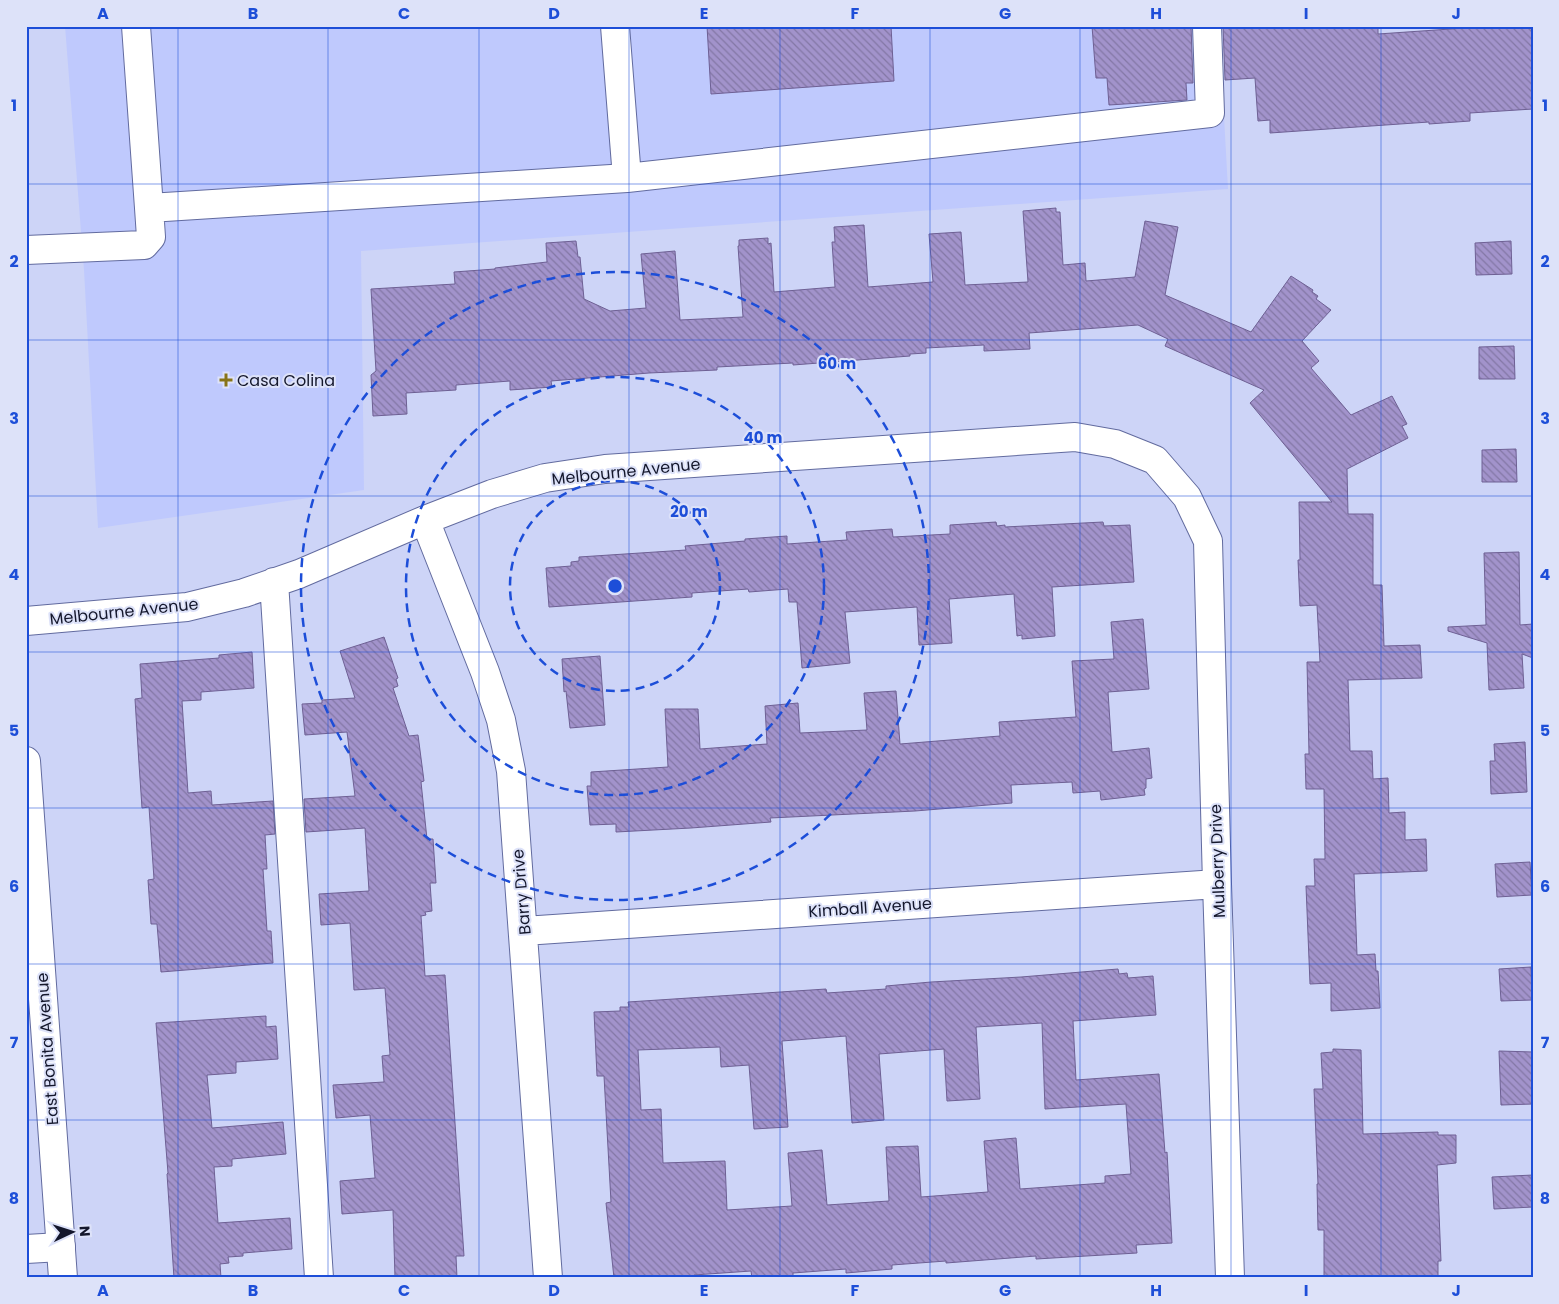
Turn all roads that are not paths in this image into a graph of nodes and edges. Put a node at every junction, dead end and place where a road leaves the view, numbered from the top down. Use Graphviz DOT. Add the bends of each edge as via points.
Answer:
graph roads {
  1 [pos="136,26"];
  2 [pos="615,26"];
  3 [pos="1207,26"];
  4 [pos="627,178"];
  5 [pos="149,208"];
  6 [pos="26,250"];
  7 [pos="1155,460"];
  8 [pos="425,520"];
  9 [pos="274,582"];
  10 [pos="26,621"];
  11 [pos="26,761"];
  12 [pos="1217,884"];
  13 [pos="524,931"];
  14 [pos="61,1247"];
  15 [pos="26,1249"];
  16 [pos="63,1278"];
  17 [pos="319,1278"];
  18 [pos="548,1278"];
  19 [pos="1230,1278"];
  1 -- 5 [label="street"];
  2 -- 4 [label="street"];
  3 -- 4 [label="street" via="1210,113"];
  4 -- 5 [label="street"];
  5 -- 6 [label="street" via="151,237 144,245"];
  7 -- 8 [label="street, Melbourne Avenue" via="1115,444 1075,437 605,469 545,478"];
  7 -- 12 [label="street, Mulberry Drive" via="1186,497 1208,541"];
  8 -- 9 [label="street, Melbourne Avenue"];
  8 -- 13 [label="street, Barry Drive" via="501,720 511,771"];
  9 -- 10 [label="street, Melbourne Avenue" via="188,607"];
  9 -- 17 [label="street"];
  11 -- 14 [label="street, East Bonita Avenue"];
  12 -- 13 [label="street, Kimball Avenue"];
  12 -- 19 [label="street, Mulberry Drive"];
  13 -- 18 [label="street, Barry Drive"];
  14 -- 15 [label="street"];
  14 -- 16 [label="street, East Bonita Avenue"];
}
